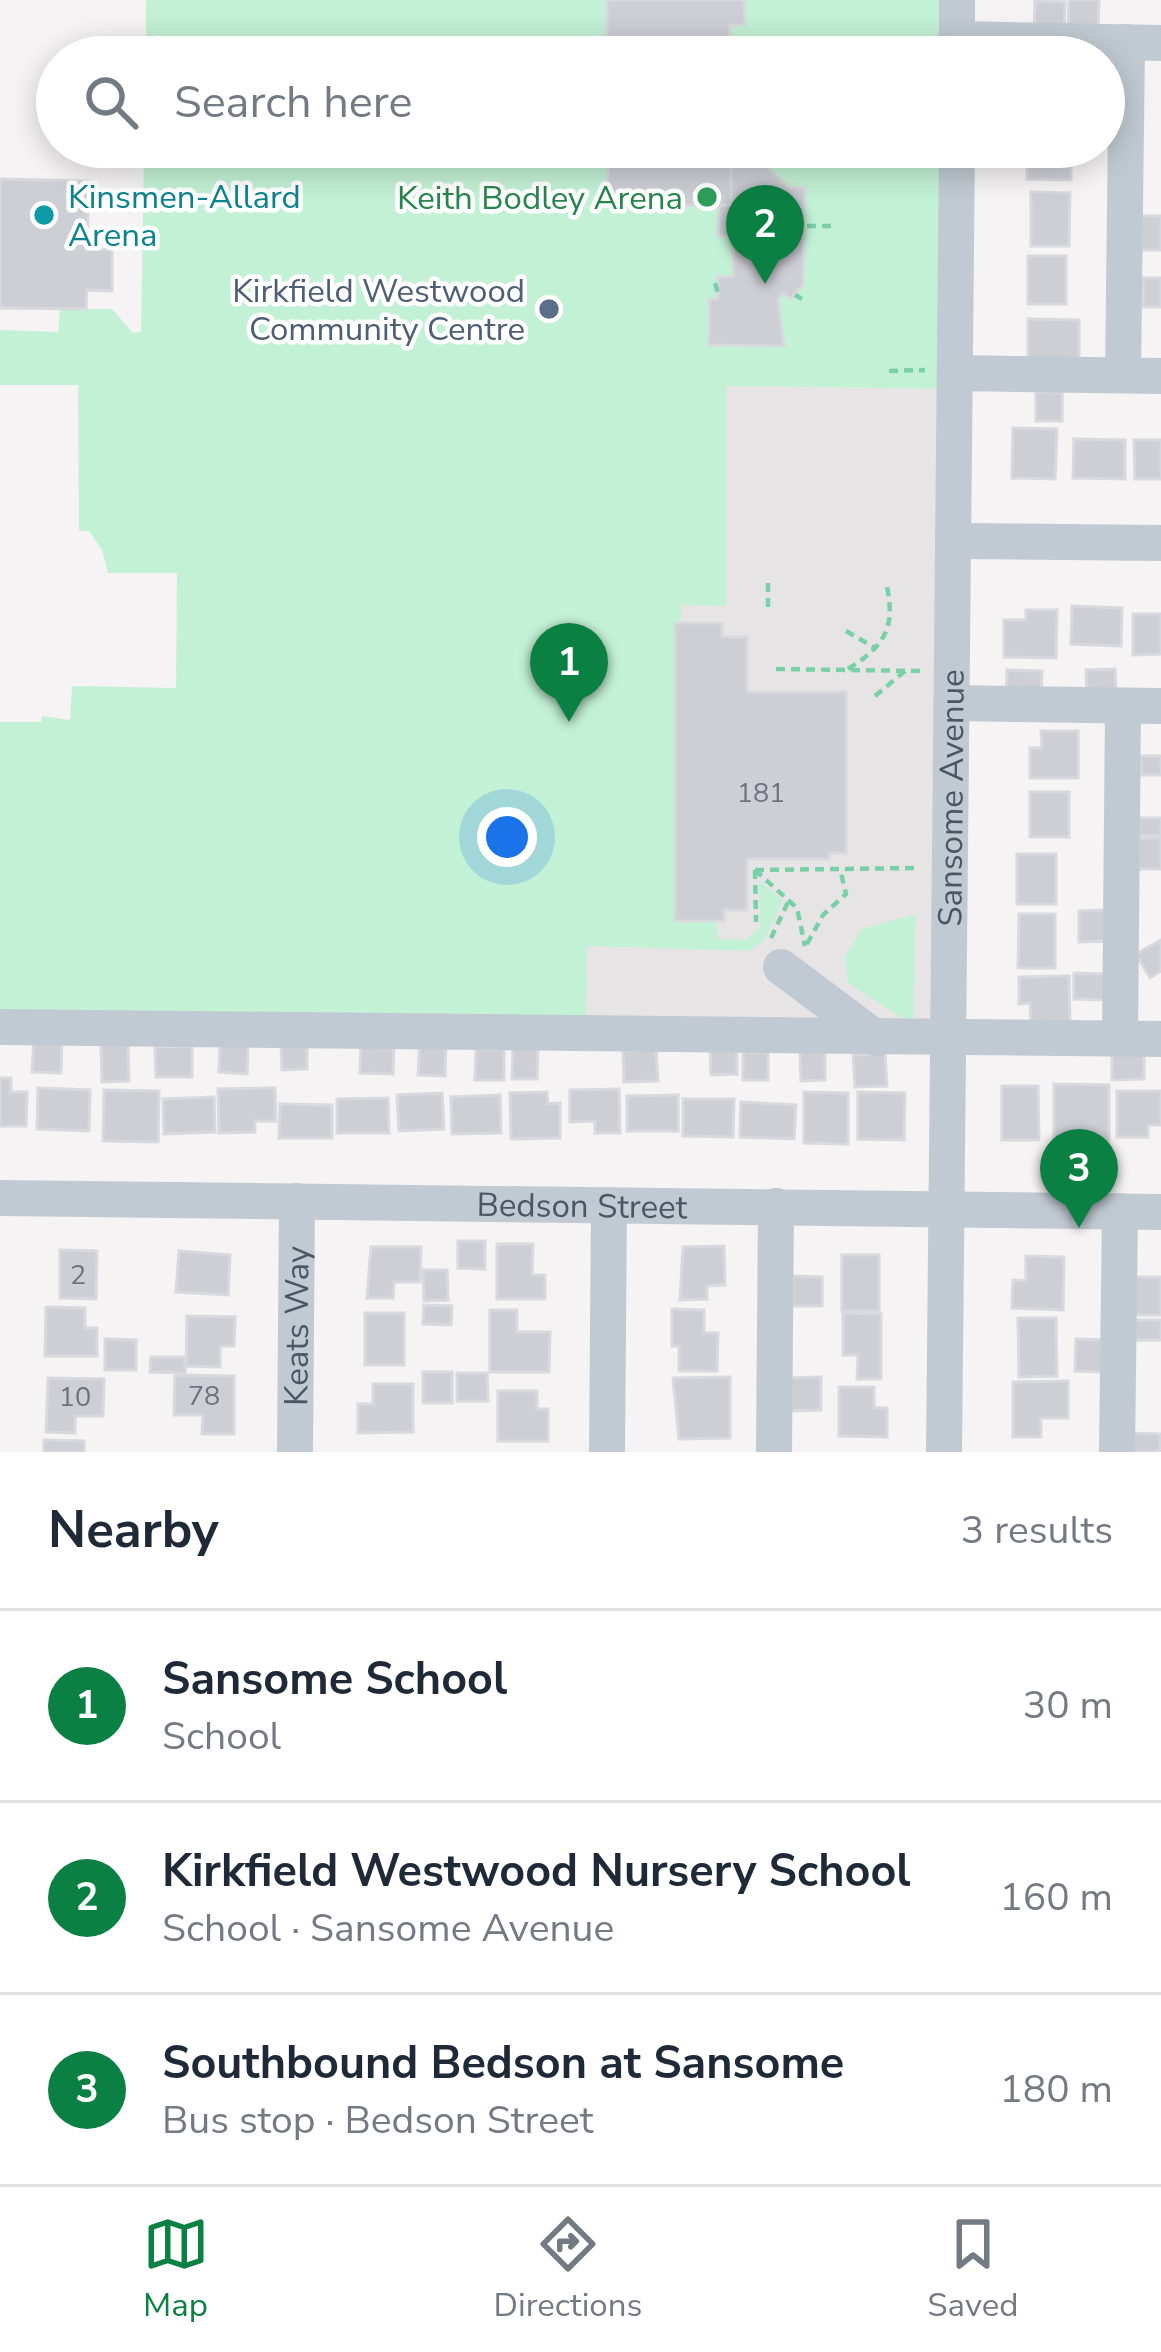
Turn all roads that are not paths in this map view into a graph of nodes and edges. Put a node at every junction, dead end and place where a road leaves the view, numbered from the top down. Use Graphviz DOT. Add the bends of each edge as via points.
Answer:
graph roads {
  1 [pos="957,0"];
  2 [pos="957,36"];
  3 [pos="1144,42"];
  4 [pos="957,168"];
  5 [pos="955,373"];
  6 [pos="1124,375"];
  7 [pos="1161,376"];
  8 [pos="954,541"];
  9 [pos="1161,543"];
  10 [pos="952,688"];
  11 [pos="1123,706"];
  12 [pos="1161,706"];
  13 [pos="773,957"];
  14 [pos="0,1027"];
  15 [pos="876,1037"];
  16 [pos="948,1038"];
  17 [pos="1120,1038"];
  18 [pos="1161,1039"];
  19 [pos="0,1198"];
  20 [pos="297,1202"];
  21 [pos="609,1205"];
  22 [pos="776,1206"];
  23 [pos="947,1209"];
  24 [pos="1120,1211"];
  25 [pos="1161,1212"];
  26 [pos="295,1452"];
  27 [pos="607,1452"];
  28 [pos="774,1452"];
  29 [pos="944,1452"];
  30 [pos="1117,1452"];
  1 -- 2 [label="street"];
  3 -- 6 [label="street"];
  4 -- 5 [label="street, Sansome Avenue"];
  5 -- 6 [label="street"];
  5 -- 8 [label="street, Sansome Avenue"];
  6 -- 7 [label="street"];
  8 -- 9 [label="street"];
  8 -- 10 [label="street, Sansome Avenue"];
  10 -- 11 [label="street"];
  10 -- 16 [label="street, Sansome Avenue"];
  11 -- 12 [label="street"];
  11 -- 17 [label="street"];
  13 -- 15 [label="street"];
  14 -- 15 [label="street"];
  15 -- 16 [label="street"];
  16 -- 17 [label="street"];
  16 -- 23 [label="street, Sansome Avenue"];
  17 -- 18 [label="street"];
  19 -- 20 [label="street, Bedson Street"];
  20 -- 21 [label="street, Bedson Street"];
  20 -- 26 [label="street, Keats Way"];
  21 -- 22 [label="street, Bedson Street"];
  21 -- 27 [label="street"];
  22 -- 23 [label="street, Bedson Street"];
  22 -- 28 [label="street"];
  23 -- 24 [label="street, Bedson Street"];
  23 -- 29 [label="street, Sansome Avenue"];
  24 -- 25 [label="street, Bedson Street"];
  24 -- 30 [label="street"];
}
